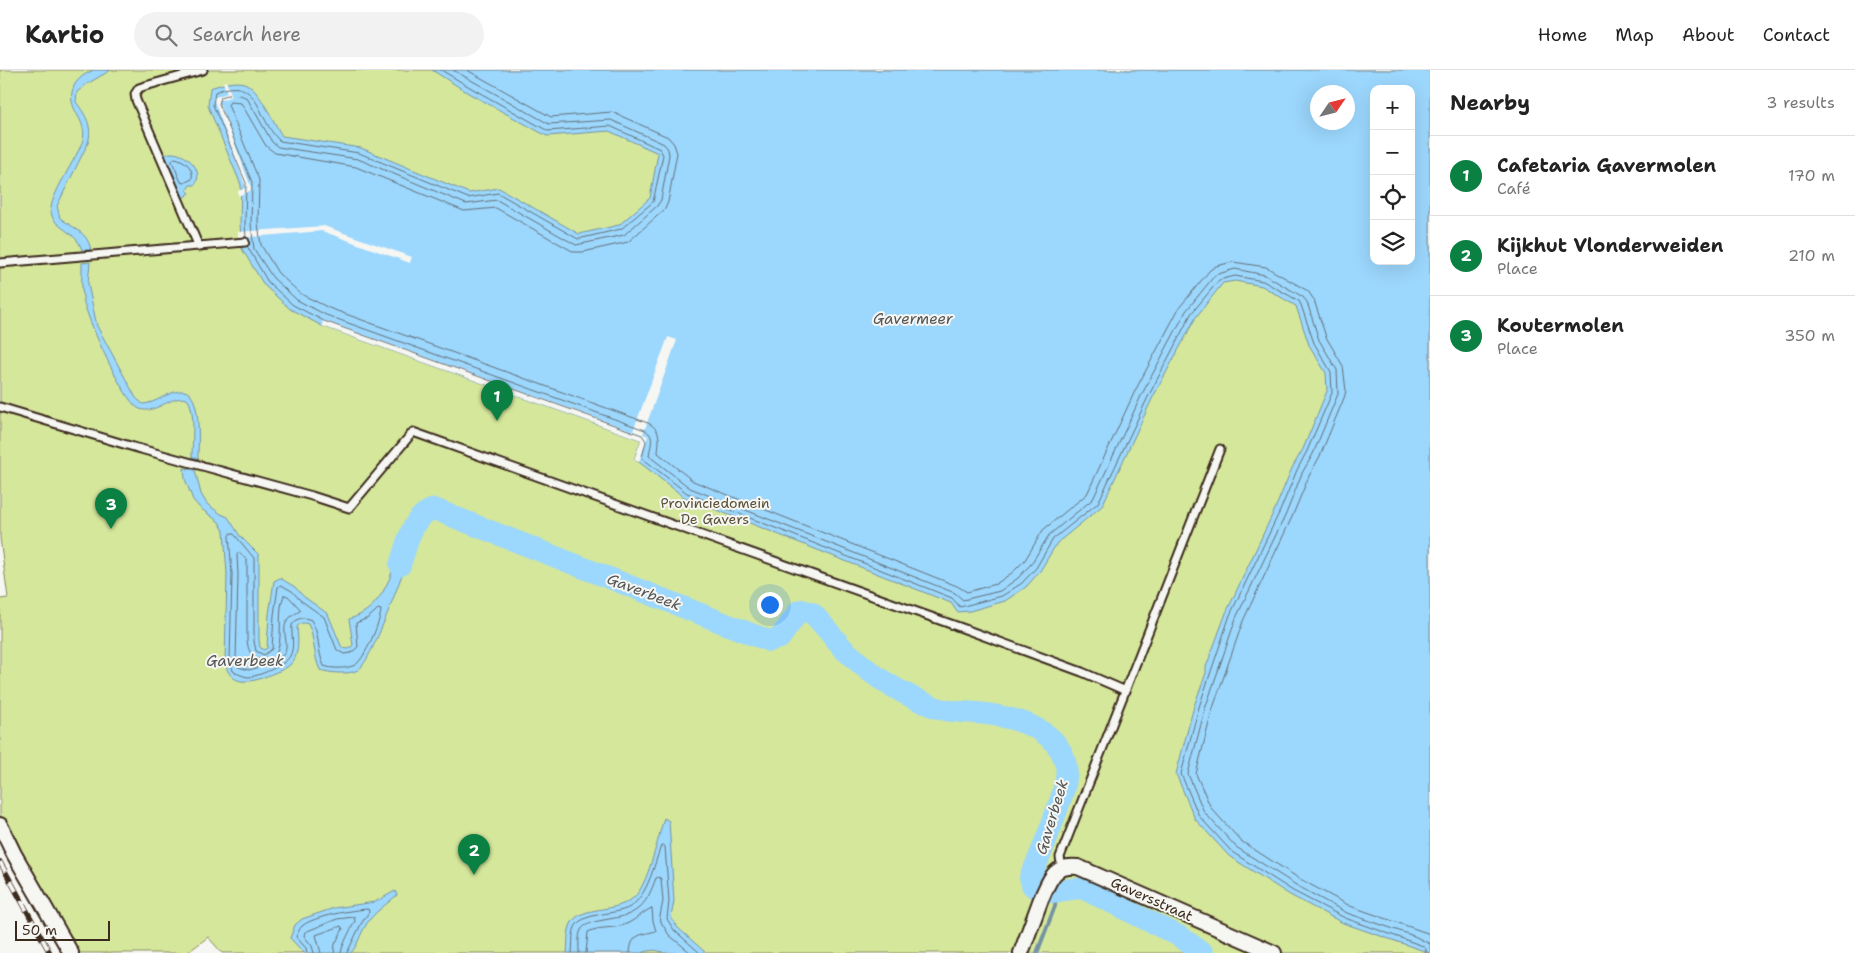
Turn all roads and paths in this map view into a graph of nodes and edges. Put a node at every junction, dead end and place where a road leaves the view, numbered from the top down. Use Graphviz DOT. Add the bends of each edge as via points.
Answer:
graph roads {
  1 [pos="203,70"];
  2 [pos="245,242"];
  3 [pos="199,247"];
  4 [pos="0,263"];
  5 [pos="0,407"];
  6 [pos="1220,449"];
  7 [pos="1126,691"];
  8 [pos="0,826"];
  9 [pos="1062,868"];
  10 [pos="71,953"];
  11 [pos="1021,953"];
  12 [pos="1274,953"];
  1 -- 3 [label="lane" via="139,88 136,94"];
  2 -- 3 [label="lane"];
  3 -- 4 [label="lane"];
  5 -- 7 [label="lane" via="349,508 413,432 962,628"];
  6 -- 7 [label="lane"];
  7 -- 9 [label="lane" via="1060,857"];
  8 -- 10 [label="street"];
  9 -- 11 [label="street" via="1049,882"];
  9 -- 12 [label="street, Gaversstraat" via="1078,867"];
}
